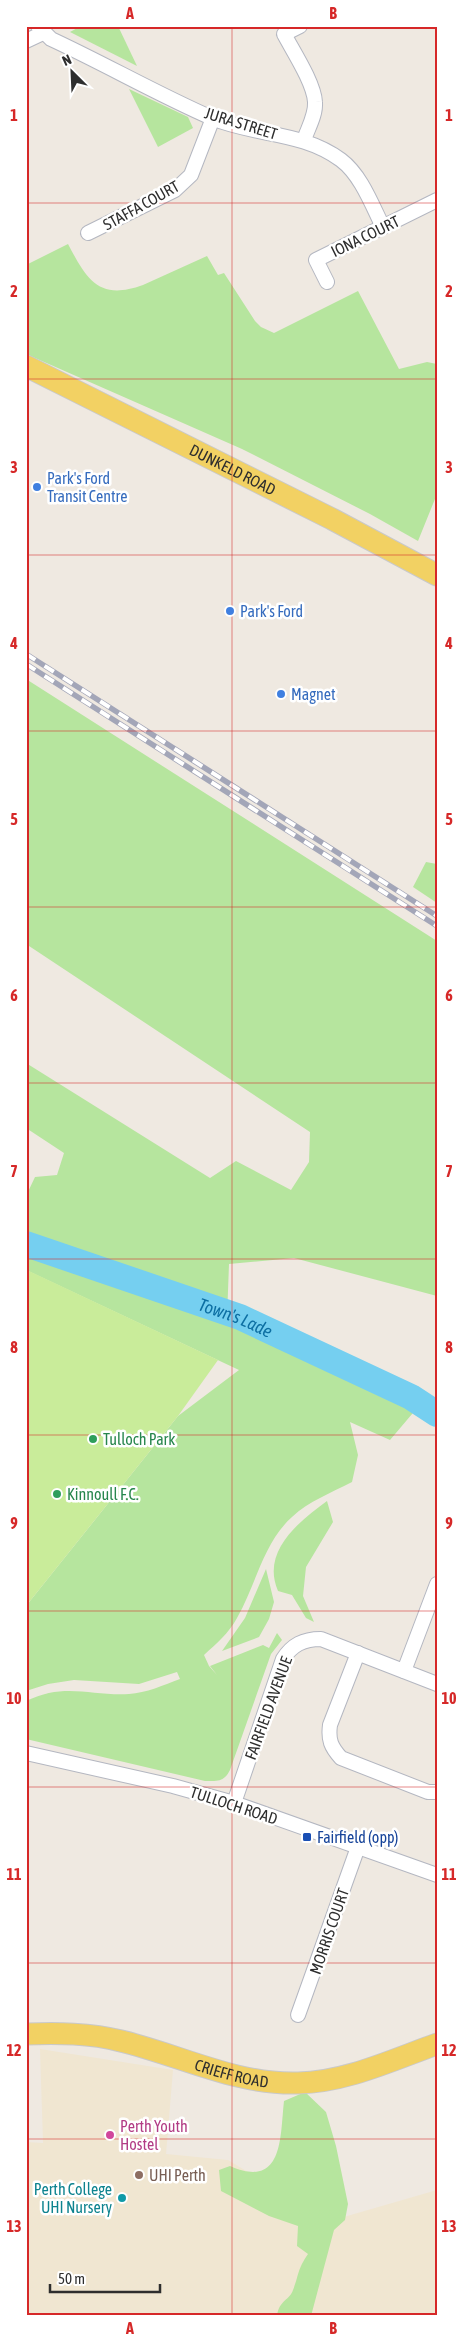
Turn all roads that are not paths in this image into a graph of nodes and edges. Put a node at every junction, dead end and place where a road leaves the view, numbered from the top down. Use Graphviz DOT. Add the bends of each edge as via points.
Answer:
graph roads {
  1 [pos="300,26"];
  2 [pos="41,30"];
  3 [pos="26,42"];
  4 [pos="213,118"];
  5 [pos="304,140"];
  6 [pos="437,200"];
  7 [pos="383,228"];
  8 [pos="88,233"];
  9 [pos="327,282"];
  10 [pos="26,366"];
  11 [pos="437,575"];
  12 [pos="437,1584"];
  13 [pos="358,1654"];
  14 [pos="404,1670"];
  15 [pos="437,1684"];
  16 [pos="26,1753"];
  17 [pos="437,1792"];
  18 [pos="234,1803"];
  19 [pos="358,1846"];
  20 [pos="437,1875"];
  21 [pos="298,2014"];
  22 [pos="26,2034"];
  23 [pos="437,2044"];
  1 -- 5 [label="street" via="284,34 315,102"];
  2 -- 3 [label="street, JURA STREET"];
  2 -- 4 [label="street, JURA STREET"];
  4 -- 5 [label="street, JURA STREET"];
  4 -- 8 [label="street, STAFFA COURT" via="191,175 175,190"];
  5 -- 7 [label="street, JURA STREET" via="342,161 364,190"];
  6 -- 7 [label="street, IONA COURT"];
  7 -- 9 [label="street, IONA COURT" via="316,260"];
  10 -- 11 [label="main road, DUNKELD ROAD"];
  12 -- 14 [label="street"];
  13 -- 14 [label="street, FAIRFIELD AVENUE"];
  13 -- 17 [label="street" via="330,1725 329,1738 333,1748 341,1758 428,1792"];
  13 -- 18 [label="street, FAIRFIELD AVENUE" via="321,1639 305,1640 289,1649"];
  14 -- 15 [label="street, FAIRFIELD AVENUE"];
  16 -- 18 [label="street, TULLOCH ROAD"];
  18 -- 19 [label="street, TULLOCH ROAD"];
  19 -- 20 [label="street, TULLOCH ROAD"];
  19 -- 21 [label="street, MORRIS COURT"];
  22 -- 23 [label="main road, CRIEFF ROAD" via="60,2033 112,2039 231,2075 268,2082 299,2083 354,2074"];
}
